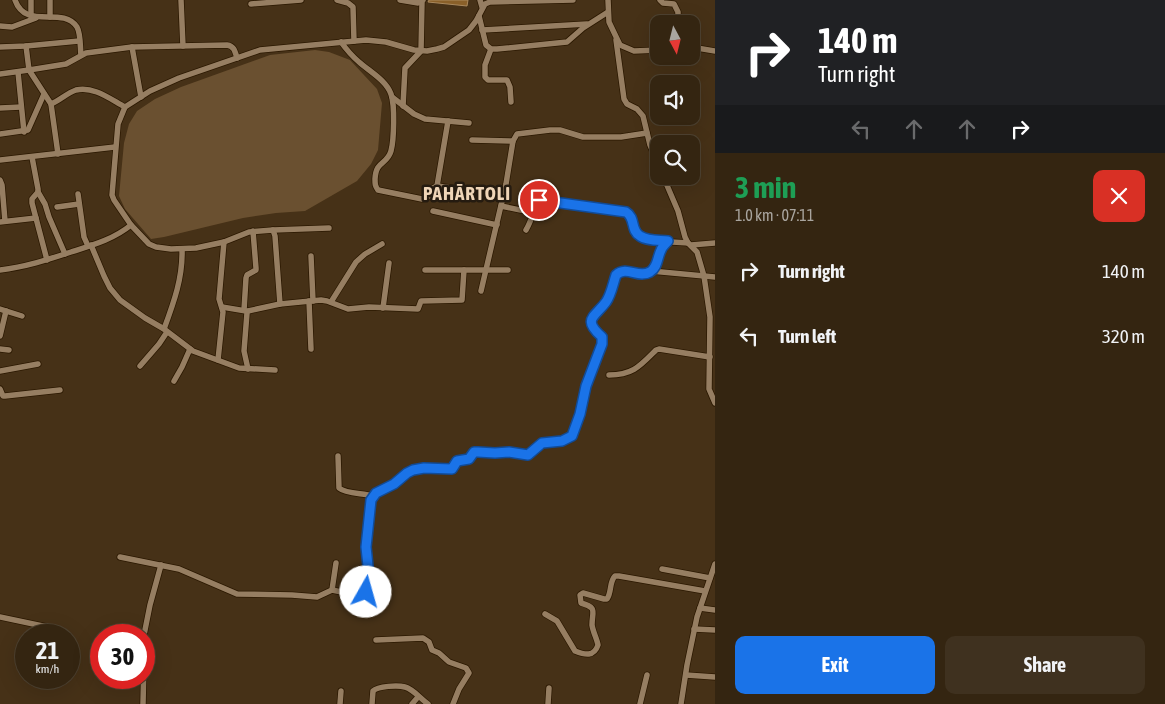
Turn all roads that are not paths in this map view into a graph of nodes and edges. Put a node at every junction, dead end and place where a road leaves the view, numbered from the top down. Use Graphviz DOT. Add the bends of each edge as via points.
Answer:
graph roads {
  1 [pos="15,0"];
  2 [pos="32,0"];
  3 [pos="50,0"];
  4 [pos="181,0"];
  5 [pos="302,0"];
  6 [pos="337,0"];
  7 [pos="400,0"];
  8 [pos="480,0"];
  9 [pos="574,0"];
  10 [pos="608,0"];
  11 [pos="660,0"];
  12 [pos="422,1"];
  13 [pos="493,1"];
  14 [pos="261,2"];
  15 [pos="251,4"];
  16 [pos="482,7"];
  17 [pos="608,12"];
  18 [pos="677,15"];
  19 [pos="479,16"];
  20 [pos="34,17"];
  21 [pos="50,18"];
  22 [pos="589,24"];
  23 [pos="0,26"];
  24 [pos="482,30"];
  25 [pos="616,40"];
  26 [pos="79,41"];
  27 [pos="354,41"];
  28 [pos="341,42"];
  29 [pos="26,46"];
  30 [pos="183,46"];
  31 [pos="0,47"];
  32 [pos="132,47"];
  33 [pos="700,48"];
  34 [pos="491,49"];
  35 [pos="650,50"];
  36 [pos="421,51"];
  37 [pos="715,51"];
  38 [pos="81,55"];
  39 [pos="238,58"];
  40 [pos="29,70"];
  41 [pos="18,72"];
  42 [pos="0,74"];
  43 [pos="44,94"];
  44 [pos="141,97"];
  45 [pos="392,97"];
  46 [pos="511,102"];
  47 [pos="51,104"];
  48 [pos="21,106"];
  49 [pos="403,106"];
  50 [pos="125,107"];
  51 [pos="0,108"];
  52 [pos="448,121"];
  53 [pos="468,123"];
  54 [pos="24,132"];
  55 [pos="647,133"];
  56 [pos="0,134"];
  57 [pos="472,140"];
  58 [pos="513,141"];
  59 [pos="650,141"];
  60 [pos="115,147"];
  61 [pos="58,154"];
  62 [pos="32,157"];
  63 [pos="0,160"];
  64 [pos="0,180"];
  65 [pos="667,185"];
  66 [pos="437,186"];
  67 [pos="38,192"];
  68 [pos="78,194"];
  69 [pos="504,195"];
  70 [pos="79,204"];
  71 [pos="501,206"];
  72 [pos="57,207"];
  73 [pos="433,211"];
  74 [pos="535,213"];
  75 [pos="36,218"];
  76 [pos="3,222"];
  77 [pos="132,225"];
  78 [pos="497,225"];
  79 [pos="329,228"];
  80 [pos="273,230"];
  81 [pos="526,230"];
  82 [pos="253,231"];
  83 [pos="668,241"];
  84 [pos="224,242"];
  85 [pos="715,243"];
  86 [pos="382,244"];
  87 [pos="689,244"];
  88 [pos="90,246"];
  89 [pos="182,249"];
  90 [pos="65,254"];
  91 [pos="311,256"];
  92 [pos="47,260"];
  93 [pos="389,263"];
  94 [pos="0,270"];
  95 [pos="425,270"];
  96 [pos="464,270"];
  97 [pos="486,270"];
  98 [pos="508,270"];
  99 [pos="651,271"];
  100 [pos="704,276"];
  101 [pos="715,277"];
  102 [pos="482,291"];
  103 [pos="311,301"];
  104 [pos="331,302"];
  105 [pos="280,304"];
  106 [pos="222,306"];
  107 [pos="383,308"];
  108 [pos="3,310"];
  109 [pos="246,310"];
  110 [pos="22,316"];
  111 [pos="165,330"];
  112 [pos="0,336"];
  113 [pos="0,349"];
  114 [pos="190,349"];
  115 [pos="311,349"];
  116 [pos="9,350"];
  117 [pos="710,357"];
  118 [pos="218,360"];
  119 [pos="38,364"];
  120 [pos="140,366"];
  121 [pos="248,369"];
  122 [pos="275,370"];
  123 [pos="0,371"];
  124 [pos="609,375"];
  125 [pos="174,381"];
  126 [pos="0,389"];
  127 [pos="60,390"];
  128 [pos="715,403"];
  129 [pos="338,456"];
  130 [pos="373,496"];
  131 [pos="120,557"];
  132 [pos="336,563"];
  133 [pos="715,564"];
  134 [pos="161,565"];
  135 [pos="662,569"];
  136 [pos="710,578"];
  137 [pos="332,590"];
  138 [pos="705,592"];
  139 [pos="700,608"];
  140 [pos="715,610"];
  141 [pos="545,614"];
  142 [pos="0,617"];
  143 [pos="33,624"];
  144 [pos="146,624"];
  145 [pos="694,629"];
  146 [pos="715,630"];
  147 [pos="376,640"];
  148 [pos="647,675"];
  149 [pos="686,675"];
  150 [pos="715,677"];
  151 [pos="549,688"];
  152 [pos="143,689"];
  153 [pos="341,691"];
  154 [pos="418,697"];
  155 [pos="143,704"];
  156 [pos="340,704"];
  157 [pos="372,704"];
  158 [pos="412,704"];
  159 [pos="428,704"];
  160 [pos="453,704"];
  161 [pos="548,704"];
  162 [pos="640,704"];
  163 [pos="682,704"];
  1 -- 20 [label="street" via="19,8"];
  2 -- 20 [label="street"];
  3 -- 21 [label="street"];
  4 -- 30 [label="street"];
  5 -- 14 [label="street"];
  6 -- 27 [label="street" via="353,7"];
  7 -- 12 [label="street"];
  8 -- 16 [label="street"];
  9 -- 13 [label="street"];
  10 -- 17 [label="street"];
  11 -- 18 [label="street" via="674,4"];
  12 -- 36 [label="street"];
  13 -- 16 [label="street"];
  14 -- 15 [label="street"];
  16 -- 19 [label="street"];
  17 -- 22 [label="street"];
  17 -- 25 [label="street" via="608,22"];
  19 -- 24 [label="street"];
  19 -- 36 [label="street" via="464,34 444,47"];
  20 -- 21 [label="street"];
  20 -- 23 [label="street" via="12,27"];
  21 -- 26 [label="street" via="62,18 73,24"];
  22 -- 24 [label="street"];
  22 -- 34 [label="street" via="563,43"];
  24 -- 34 [label="street" via="486,45"];
  25 -- 35 [label="street" via="634,51"];
  25 -- 55 [label="street" via="624,99 640,112"];
  26 -- 29 [label="street"];
  26 -- 38 [label="street"];
  27 -- 28 [label="street"];
  27 -- 36 [label="street" via="376,41"];
  28 -- 39 [label="street" via="260,50"];
  28 -- 45 [label="street" via="358,62 385,84"];
  29 -- 31 [label="street"];
  29 -- 40 [label="street"];
  30 -- 32 [label="street"];
  30 -- 39 [label="street" via="232,46"];
  32 -- 38 [label="street"];
  32 -- 44 [label="street"];
  33 -- 37 [label="street"];
  34 -- 46 [label="street" via="485,65 485,77 488,80 507,80"];
  36 -- 49 [label="street" via="405,68"];
  38 -- 40 [label="street" via="66,64"];
  39 -- 44 [label="street" via="178,78"];
  40 -- 41 [label="street"];
  40 -- 43 [label="street"];
  41 -- 42 [label="street"];
  41 -- 48 [label="street"];
  43 -- 47 [label="street"];
  43 -- 54 [label="street" via="30,127"];
  44 -- 50 [label="street"];
  45 -- 49 [label="street"];
  45 -- 66 [label="street" via="391,151 377,168 374,184 381,191 422,199"];
  47 -- 50 [label="street" via="75,90 86,90 95,91"];
  47 -- 61 [label="street"];
  48 -- 51 [label="street"];
  48 -- 54 [label="street"];
  49 -- 52 [label="street" via="425,119"];
  50 -- 60 [label="street" via="118,124"];
  52 -- 53 [label="street"];
  52 -- 66 [label="street"];
  54 -- 56 [label="street"];
  55 -- 58 [label="street" via="583,137 550,130 517,134"];
  55 -- 59 [label="street"];
  57 -- 58 [label="street"];
  58 -- 69 [label="street"];
  60 -- 61 [label="street"];
  60 -- 77 [label="street" via="112,195"];
  61 -- 62 [label="street"];
  62 -- 63 [label="street"];
  62 -- 67 [label="street"];
  64 -- 76 [label="street"];
  65 -- 87 [label="street"];
  66 -- 69 [label="street"];
  67 -- 75 [label="street" via="32,199"];
  67 -- 90 [label="street"];
  68 -- 70 [label="street"];
  69 -- 71 [label="street"];
  70 -- 72 [label="street"];
  70 -- 88 [label="street" via="84,237"];
  71 -- 74 [label="street"];
  71 -- 78 [label="street"];
  73 -- 78 [label="street"];
  74 -- 81 [label="street"];
  74 -- 83 [label="street" via="537,203 543,199 620,211 629,214 635,232 641,237"];
  75 -- 76 [label="street"];
  75 -- 92 [label="street"];
  77 -- 88 [label="street" via="122,233"];
  77 -- 89 [label="street" via="152,246"];
  78 -- 97 [label="street"];
  79 -- 80 [label="street"];
  80 -- 82 [label="street"];
  80 -- 105 [label="street"];
  82 -- 84 [label="street"];
  82 -- 109 [label="street" via="256,268 246,278"];
  83 -- 87 [label="street"];
  83 -- 99 [label="street"];
  84 -- 89 [label="street"];
  84 -- 106 [label="street" via="219,299"];
  85 -- 87 [label="street"];
  86 -- 104 [label="street" via="356,262"];
  87 -- 100 [label="street" via="697,252"];
  88 -- 90 [label="street"];
  88 -- 111 [label="street" via="110,288 120,300"];
  89 -- 111 [label="street" via="182,274"];
  90 -- 92 [label="street"];
  91 -- 103 [label="street"];
  92 -- 94 [label="street"];
  93 -- 107 [label="street"];
  95 -- 96 [label="street"];
  96 -- 97 [label="street"];
  96 -- 107 [label="street" via="462,300 421,301 418,309"];
  97 -- 98 [label="street"];
  97 -- 102 [label="street"];
  99 -- 100 [label="street"];
  99 -- 130 [label="street" via="618,273 607,300 594,315 591,326 602,337 602,344 572,436 562,441 542,443 528,455 474,452 469,459 457,461 452,469 419,468"];
  100 -- 101 [label="street"];
  100 -- 117 [label="street" via="710,317"];
  103 -- 104 [label="street"];
  103 -- 105 [label="street"];
  103 -- 115 [label="street"];
  104 -- 107 [label="street" via="348,309"];
  105 -- 109 [label="street"];
  106 -- 109 [label="street"];
  106 -- 118 [label="street"];
  108 -- 110 [label="street"];
  108 -- 112 [label="street"];
  109 -- 121 [label="street" via="244,351"];
  111 -- 114 [label="street"];
  111 -- 120 [label="street" via="159,344"];
  113 -- 116 [label="street"];
  114 -- 118 [label="street"];
  114 -- 125 [label="street"];
  117 -- 124 [label="street" via="659,349 634,370"];
  117 -- 128 [label="street" via="709,388"];
  118 -- 121 [label="street"];
  119 -- 123 [label="street"];
  121 -- 122 [label="street"];
  126 -- 127 [label="street" via="3,396"];
  129 -- 130 [label="street" via="340,488"];
  130 -- 137 [label="street" via="366,547 369,589 356,595"];
  131 -- 134 [label="street"];
  132 -- 137 [label="street"];
  133 -- 136 [label="street"];
  134 -- 137 [label="street" via="185,571 237,594 317,597"];
  134 -- 144 [label="street"];
  135 -- 136 [label="street"];
  136 -- 138 [label="street"];
  138 -- 139 [label="street"];
  138 -- 141 [label="street" via="614,576 607,599 580,595 581,603 593,610 592,628 598,645 590,655 575,651 557,621"];
  139 -- 140 [label="street"];
  139 -- 145 [label="street"];
  142 -- 143 [label="street"];
  145 -- 146 [label="street"];
  145 -- 149 [label="street"];
  147 -- 160 [label="street" via="423,638 446,660 466,668 468,676"];
  148 -- 162 [label="street"];
  149 -- 150 [label="street"];
  149 -- 163 [label="street"];
  151 -- 161 [label="street"];
  152 -- 155 [label="street"];
  153 -- 156 [label="street"];
  154 -- 157 [label="street" via="405,687 380,687 373,691"];
  154 -- 158 [label="street"];
  154 -- 159 [label="street"];
}
